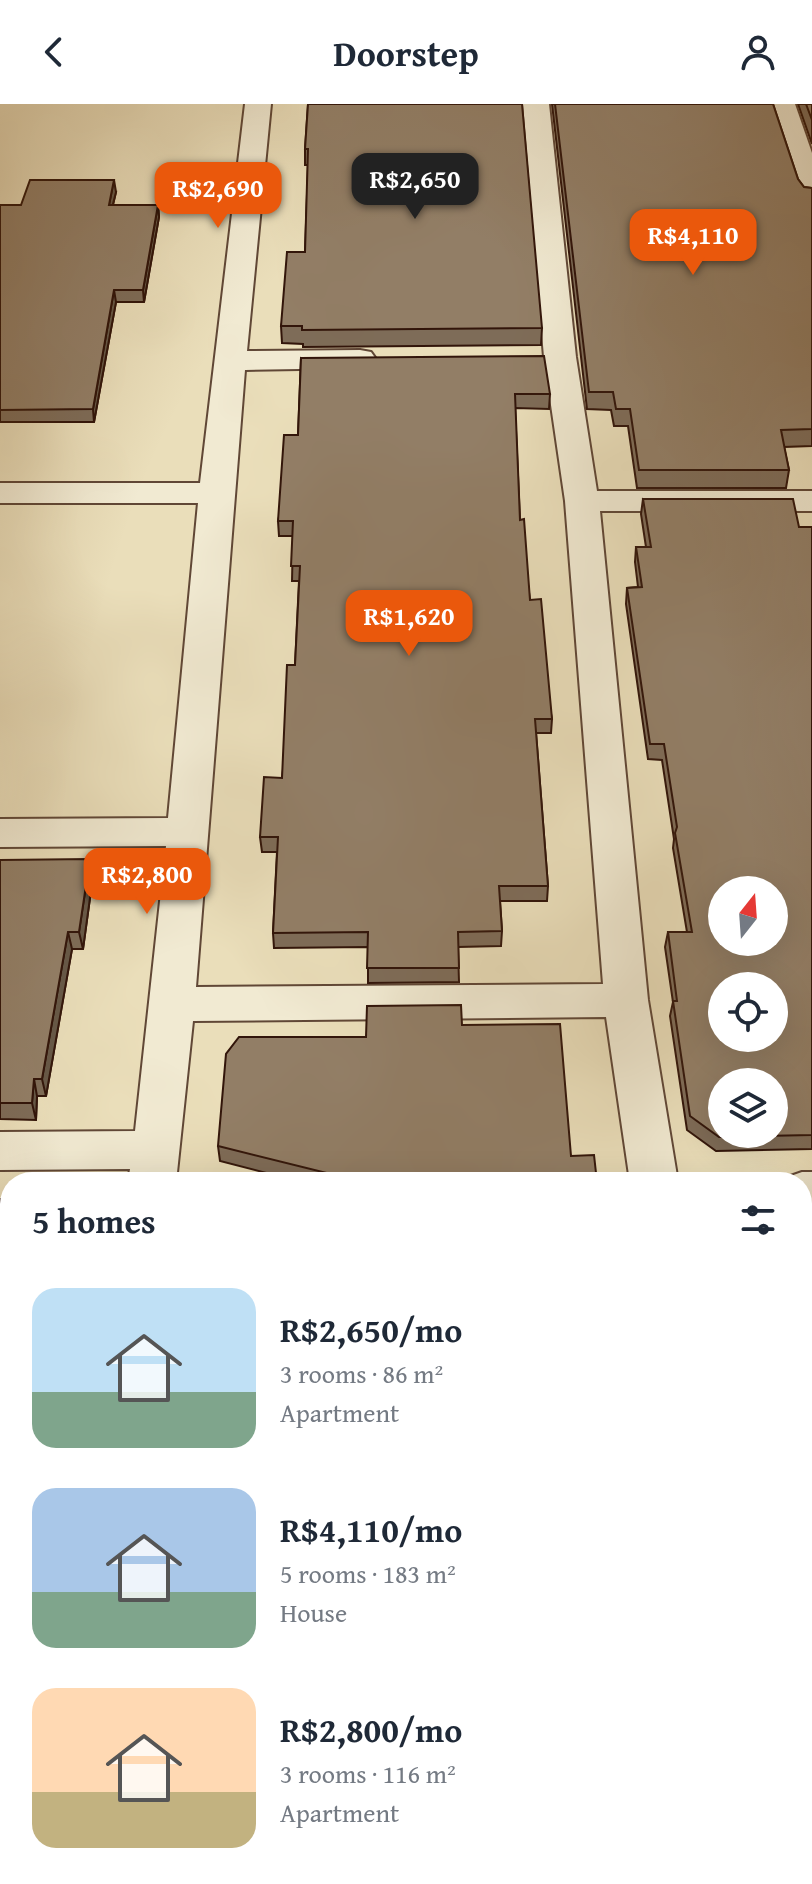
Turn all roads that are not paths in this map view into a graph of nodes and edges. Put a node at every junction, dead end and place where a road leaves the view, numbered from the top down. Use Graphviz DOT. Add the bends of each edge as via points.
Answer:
graph roads {
  1 [pos="258,104"];
  2 [pos="536,104"];
  3 [pos="794,113"];
  4 [pos="812,195"];
  5 [pos="388,359"];
  6 [pos="231,361"];
  7 [pos="0,493"];
  8 [pos="216,493"];
  9 [pos="582,501"];
  10 [pos="812,501"];
  11 [pos="187,832"];
  12 [pos="0,833"];
  13 [pos="626,1000"];
  14 [pos="173,1004"];
  15 [pos="0,1151"];
  16 [pos="154,1166"];
  17 [pos="652,1172"];
  1 -- 6 [label="street"];
  2 -- 9 [label="street" via="544,357"];
  3 -- 4 [label="street"];
  5 -- 6 [label="street"];
  6 -- 8 [label="street"];
  7 -- 8 [label="street"];
  8 -- 11 [label="street"];
  9 -- 10 [label="street"];
  9 -- 13 [label="street"];
  11 -- 12 [label="street"];
  11 -- 14 [label="street"];
  13 -- 14 [label="street"];
  13 -- 17 [label="street"];
  14 -- 16 [label="street"];
  15 -- 16 [label="street"];
}
